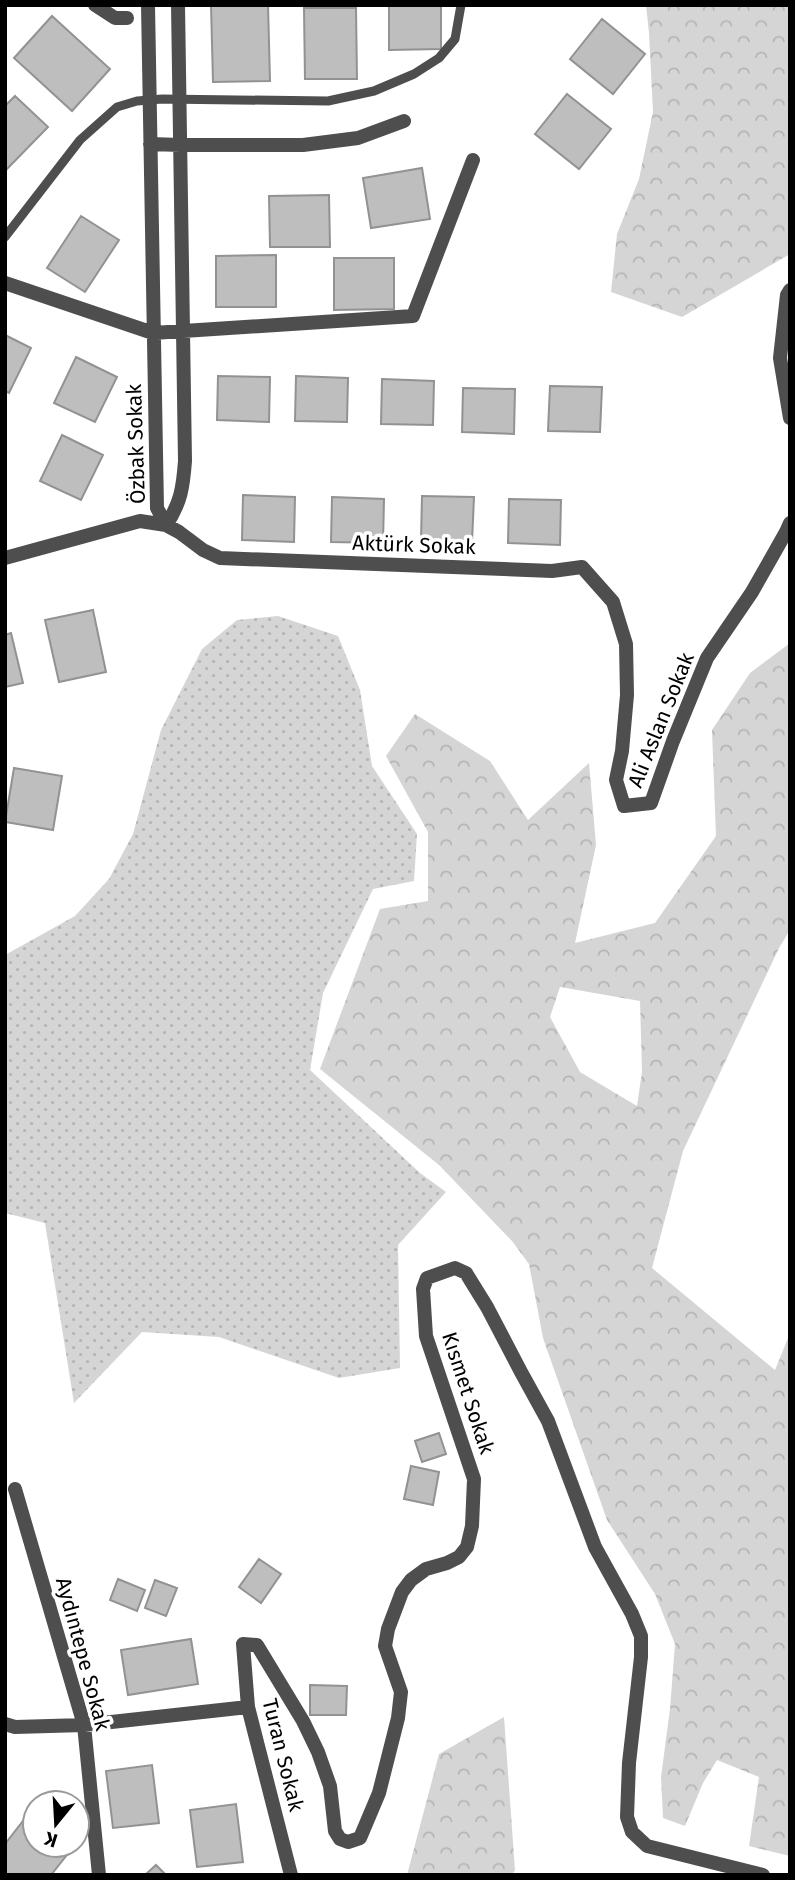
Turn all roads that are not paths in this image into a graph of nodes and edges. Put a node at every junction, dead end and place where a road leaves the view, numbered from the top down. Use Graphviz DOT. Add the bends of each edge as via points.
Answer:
graph roads {
  1 [pos="95,5"];
  2 [pos="148,5"];
  3 [pos="178,5"];
  4 [pos="461,5"];
  5 [pos="127,18"];
  6 [pos="180,98"];
  7 [pos="149,100"];
  8 [pos="404,121"];
  9 [pos="150,144"];
  10 [pos="181,145"];
  11 [pos="473,160"];
  12 [pos="5,237"];
  13 [pos="5,283"];
  14 [pos="790,290"];
  15 [pos="183,332"];
  16 [pos="153,333"];
  17 [pos="790,418"];
  18 [pos="790,523"];
  19 [pos="166,525"];
  20 [pos="5,558"];
  21 [pos="624,806"];
  22 [pos="15,1489"];
  23 [pos="243,1644"];
  24 [pos="248,1707"];
  25 [pos="5,1724"];
  26 [pos="83,1725"];
  27 [pos="99,1875"];
  28 [pos="291,1875"];
  29 [pos="763,1875"];
  1 -- 5 [label="street" via="115,18"];
  2 -- 7 [label="street, Özbak Sokak"];
  3 -- 6 [label="street, Özbak Sokak"];
  4 -- 6 [label="lane" via="455,39 439,58 374,91 328,101"];
  6 -- 7 [label="lane"];
  6 -- 10 [label="street, Özbak Sokak"];
  7 -- 9 [label="street, Özbak Sokak"];
  7 -- 12 [label="lane" via="117,107 80,140"];
  8 -- 10 [label="street" via="358,138 303,145"];
  9 -- 10 [label="street"];
  9 -- 16 [label="street, Özbak Sokak"];
  10 -- 15 [label="street, Özbak Sokak"];
  11 -- 15 [label="street" via="413,316"];
  13 -- 16 [label="street"];
  14 -- 17 [label="street" via="780,358"];
  15 -- 16 [label="street"];
  15 -- 19 [label="street, Özbak Sokak" via="184,471 182,493"];
  16 -- 19 [label="street, Özbak Sokak" via="156,508"];
  18 -- 21 [label="street, Ali Aslan Sokak" via="752,592 707,658 651,803"];
  19 -- 20 [label="street, Aktürk Sokak" via="140,520"];
  19 -- 21 [label="street, Aktürk Sokak" via="220,558 552,571 582,567 613,602 625,644 627,695 616,780"];
  22 -- 26 [label="street, Aydıntepe Sokak"];
  23 -- 24 [label="street, Turan Sokak"];
  23 -- 29 [label="street, Kısmet Sokak" via="257,1645 303,1721 330,1786 335,1831 348,1842 360,1838 379,1793 398,1718 401,1692 385,1646 388,1629 411,1580 459,1557 467,1547 472,1526 474,1479 426,1336 423,1289 427,1278 455,1268 466,1273 487,1307 548,1421 595,1547 642,1636 629,1777 627,1817 632,1832 647,1846"];
  24 -- 26 [label="street"];
  24 -- 28 [label="street, Turan Sokak"];
  25 -- 26 [label="street"];
  26 -- 27 [label="street, Aydıntepe Sokak"];
}
